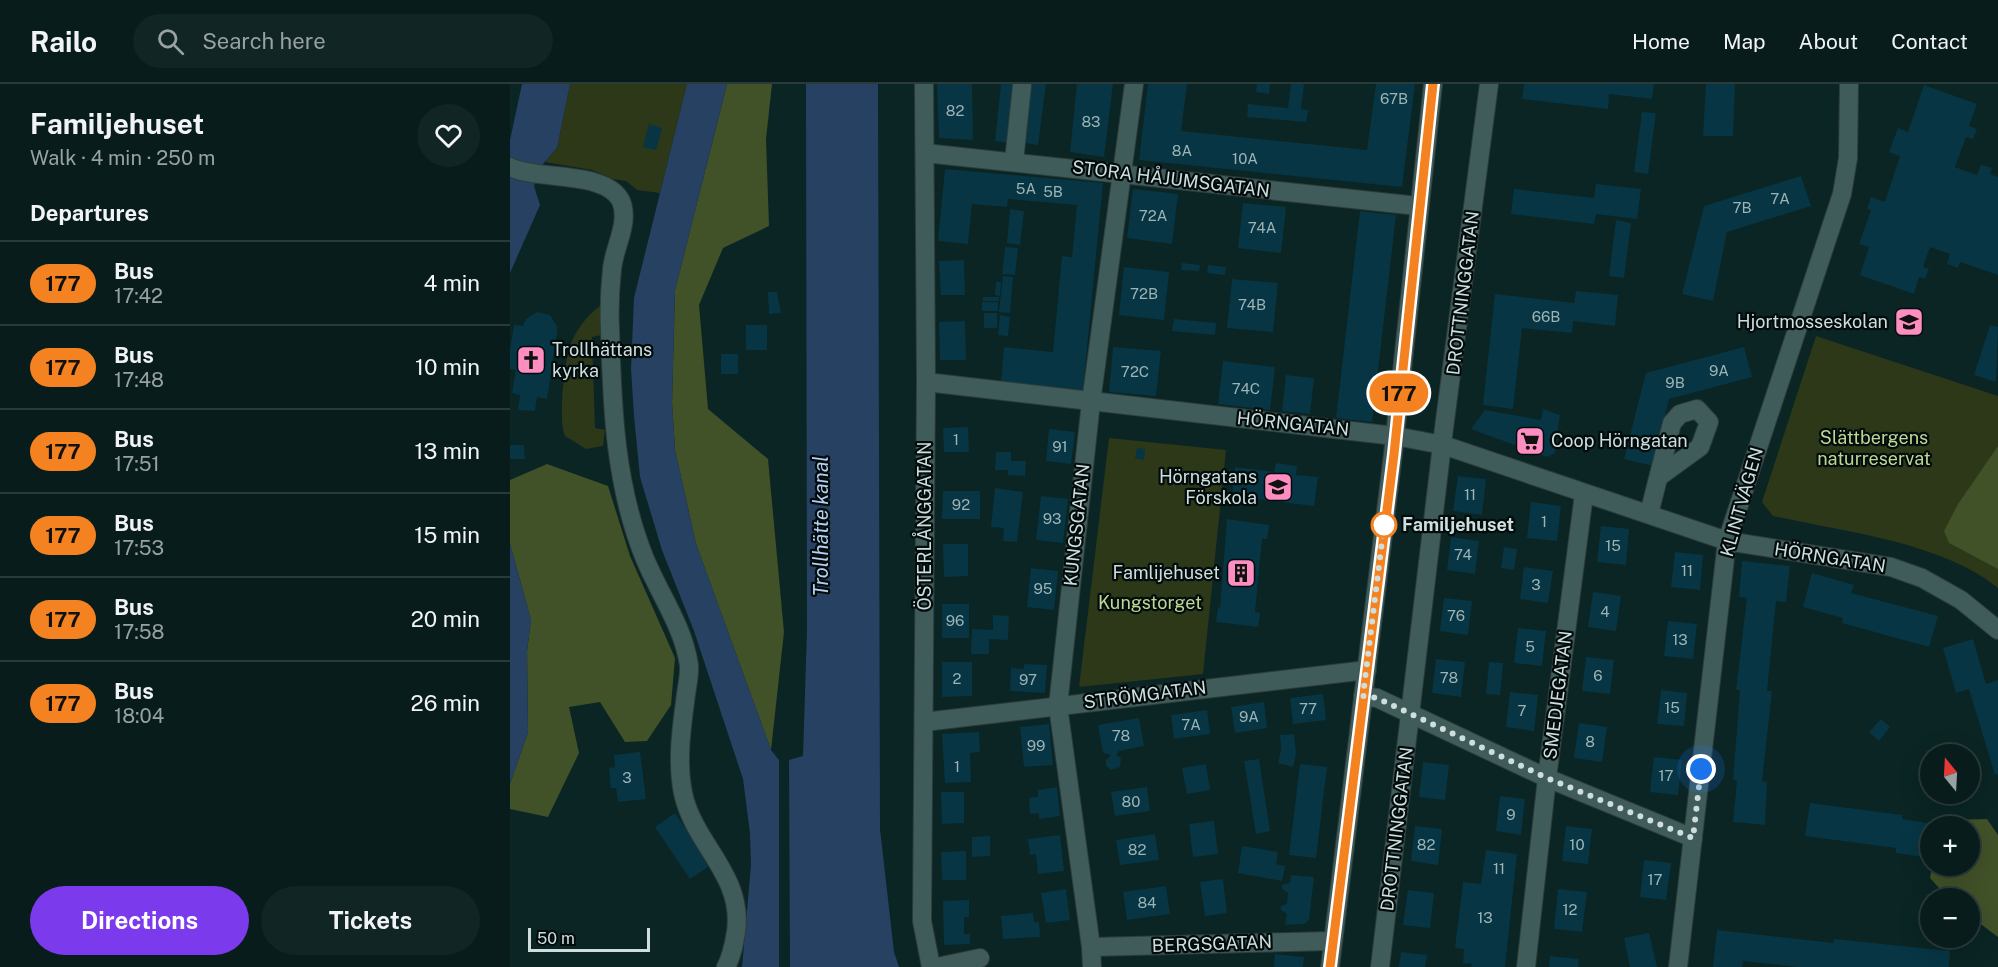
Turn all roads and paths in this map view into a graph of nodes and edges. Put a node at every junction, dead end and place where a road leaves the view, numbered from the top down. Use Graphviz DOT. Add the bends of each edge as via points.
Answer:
graph roads {
  1 [pos="924,84"];
  2 [pos="1134,84"];
  3 [pos="1433,84"];
  4 [pos="1489,84"];
  5 [pos="1849,84"];
  6 [pos="1022,86"];
  7 [pos="925,153"];
  8 [pos="1014,161"];
  9 [pos="510,167"];
  10 [pos="1124,172"];
  11 [pos="1418,206"];
  12 [pos="926,382"];
  13 [pos="1091,402"];
  14 [pos="1395,436"];
  15 [pos="1443,445"];
  16 [pos="1660,476"];
  17 [pos="1584,494"];
  18 [pos="1649,514"];
  19 [pos="1727,542"];
  20 [pos="1998,630"];
  21 [pos="1367,670"];
  22 [pos="1363,696"];
  23 [pos="1058,706"];
  24 [pos="1411,713"];
  25 [pos="924,722"];
  26 [pos="1547,778"];
  27 [pos="1693,838"];
  28 [pos="1332,941"];
  29 [pos="1092,947"];
  30 [pos="980,958"];
  31 [pos="726,967"];
  32 [pos="931,967"];
  33 [pos="937,967"];
  34 [pos="1092,967"];
  35 [pos="1330,967"];
  36 [pos="1380,967"];
  37 [pos="1526,967"];
  38 [pos="1678,967"];
  1 -- 7 [label="street, ÖSTERLÅNGGATAN"];
  2 -- 10 [label="street, KUNGSGATAN"];
  3 -- 11 [label="street"];
  4 -- 15 [label="street, DROTTNINGGATAN"];
  5 -- 19 [label="street, KLINTVÄGEN" via="1848,158 1842,194"];
  6 -- 8 [label="street"];
  7 -- 8 [label="street, STORA HÅJUMSGATAN"];
  7 -- 12 [label="street, ÖSTERLÅNGGATAN"];
  8 -- 10 [label="street, STORA HÅJUMSGATAN"];
  9 -- 31 [label="street" via="598,183 612,190 620,200 623,226 612,266 610,293 614,439 645,558 682,634 689,667 679,751 683,793 737,903 735,941"];
  10 -- 11 [label="street, STORA HÅJUMSGATAN"];
  10 -- 13 [label="street, KUNGSGATAN"];
  11 -- 14 [label="street"];
  12 -- 13 [label="street, HÖRNGATAN"];
  12 -- 25 [label="street, ÖSTERLÅNGGATAN"];
  13 -- 14 [label="street, HÖRNGATAN"];
  13 -- 23 [label="street, KUNGSGATAN"];
  14 -- 15 [label="street, HÖRNGATAN"];
  14 -- 21 [label="street"];
  15 -- 17 [label="street, HÖRNGATAN"];
  15 -- 24 [label="street, DROTTNINGGATAN"];
  16 -- 18 [label="street"];
  17 -- 18 [label="street, HÖRNGATAN"];
  17 -- 26 [label="street, SMEDJEGATAN"];
  18 -- 19 [label="street, HÖRNGATAN"];
  19 -- 20 [label="street, HÖRNGATAN" via="1891,567 1922,578 1961,600"];
  19 -- 27 [label="street, KLINTVÄGEN"];
  21 -- 22 [label="street"];
  21 -- 23 [label="street, STRÖMGATAN"];
  22 -- 24 [label="street"];
  22 -- 28 [label="street"];
  23 -- 25 [label="street, STRÖMGATAN"];
  23 -- 29 [label="street, KUNGSGATAN"];
  24 -- 26 [label="street"];
  24 -- 36 [label="street, DROTTNINGGATAN"];
  25 -- 32 [label="street, ÖSTERLÅNGGATAN" via="922,921"];
  26 -- 27 [label="street"];
  26 -- 37 [label="street, SMEDJEGATAN"];
  27 -- 38 [label="street, KLINTVÄGEN"];
  28 -- 29 [label="street, BERGSGATAN"];
  28 -- 35 [label="street"];
  29 -- 34 [label="street, KUNGSGATAN"];
  30 -- 33 [label="street"];
}
